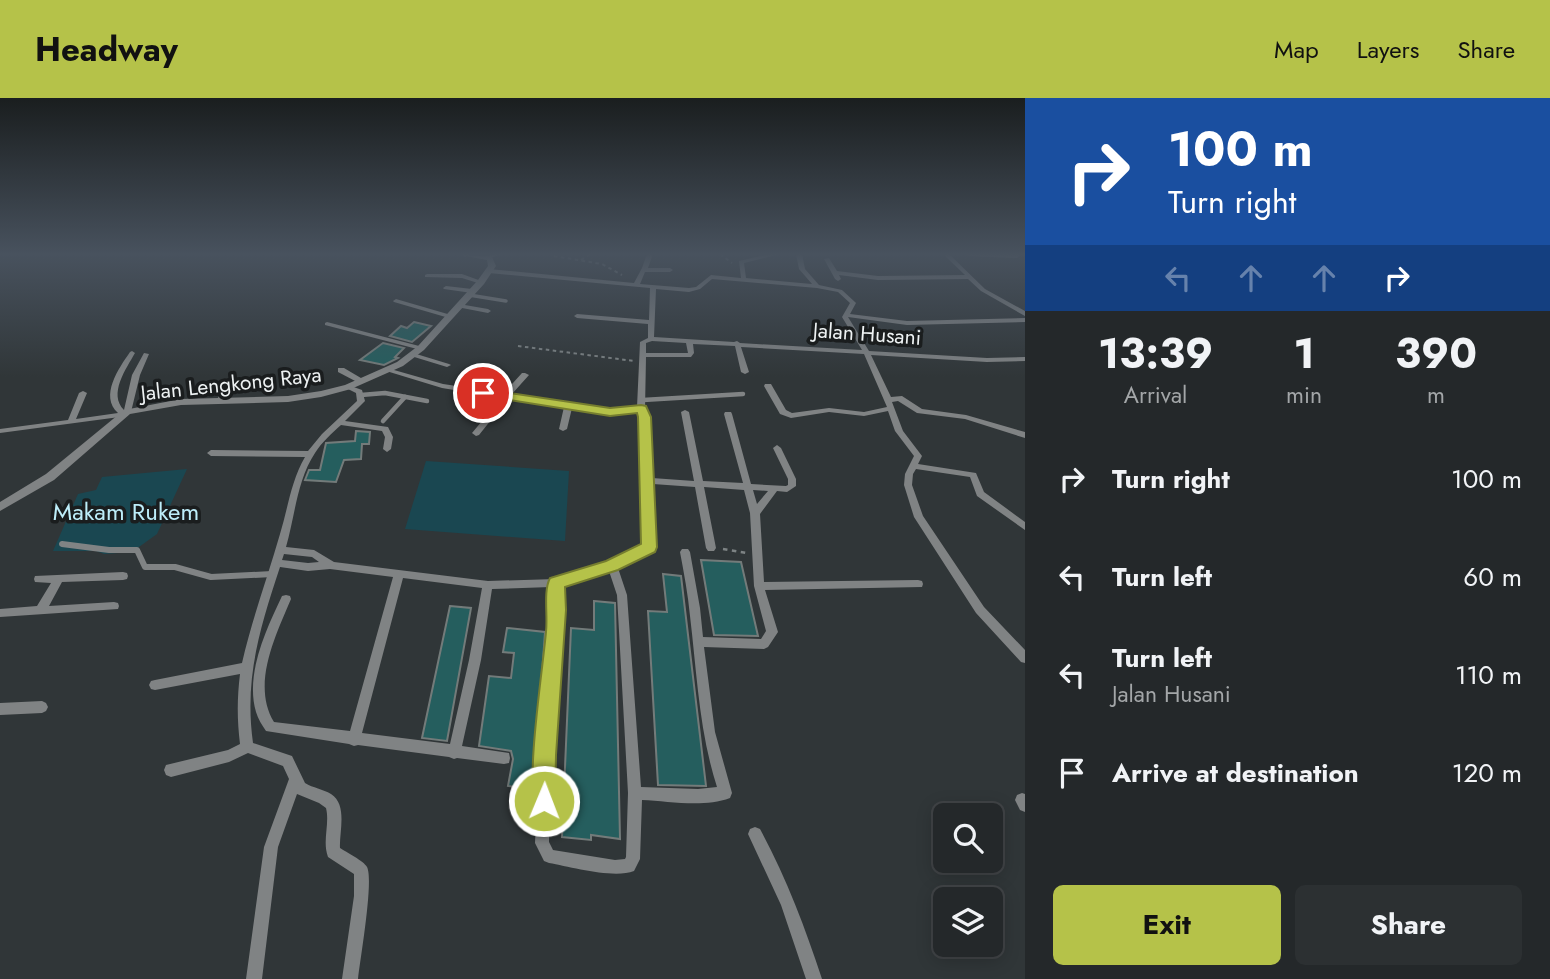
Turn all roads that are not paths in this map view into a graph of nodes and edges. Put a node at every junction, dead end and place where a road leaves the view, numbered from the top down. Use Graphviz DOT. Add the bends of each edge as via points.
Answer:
graph roads {
  1 [pos="469,295"];
  2 [pos="480,295"];
  3 [pos="653,295"];
  4 [pos="843,295"];
  5 [pos="994,295"];
  6 [pos="396,301"];
  7 [pos="506,301"];
  8 [pos="1025,302"];
  9 [pos="1006,303"];
  10 [pos="454,311"];
  11 [pos="488,311"];
  12 [pos="472,314"];
  13 [pos="1025,314"];
  14 [pos="845,315"];
  15 [pos="577,316"];
  16 [pos="1025,320"];
  17 [pos="652,322"];
  18 [pos="327,324"];
  19 [pos="651,339"];
  20 [pos="689,341"];
  21 [pos="737,343"];
  22 [pos="421,348"];
  23 [pos="865,350"];
  24 [pos="132,353"];
  25 [pos="146,354"];
  26 [pos="413,355"];
  27 [pos="644,359"];
  28 [pos="1025,359"];
  29 [pos="447,365"];
  30 [pos="399,368"];
  31 [pos="341,370"];
  32 [pos="745,372"];
  33 [pos="524,375"];
  34 [pos="362,381"];
  35 [pos="229,382"];
  36 [pos="768,386"];
  37 [pos="348,387"];
  38 [pos="83,393"];
  39 [pos="743,394"];
  40 [pos="361,395"];
  41 [pos="495,395"];
  42 [pos="405,397"];
  43 [pos="505,397"];
  44 [pos="221,400"];
  45 [pos="426,401"];
  46 [pos="642,404"];
  47 [pos="890,404"];
  48 [pos="568,407"];
  49 [pos="685,412"];
  50 [pos="124,414"];
  51 [pos="728,414"];
  52 [pos="71,421"];
  53 [pos="383,421"];
  54 [pos="340,422"];
  55 [pos="563,429"];
  56 [pos="0,431"];
  57 [pos="476,433"];
  58 [pos="1025,435"];
  59 [pos="387,449"];
  60 [pos="776,449"];
  61 [pos="211,453"];
  62 [pos="310,454"];
  63 [pos="913,466"];
  64 [pos="647,481"];
  65 [pos="699,484"];
  66 [pos="747,486"];
  67 [pos="774,489"];
  68 [pos="0,507"];
  69 [pos="755,513"];
  70 [pos="1025,527"];
  71 [pos="62,544"];
  72 [pos="711,548"];
  73 [pos="685,552"];
  74 [pos="276,562"];
  75 [pos="612,566"];
  76 [pos="399,574"];
  77 [pos="123,576"];
  78 [pos="59,578"];
  79 [pos="39,579"];
  80 [pos="556,583"];
  81 [pos="488,584"];
  82 [pos="918,584"];
  83 [pos="759,586"];
  84 [pos="286,599"];
  85 [pos="114,606"];
  86 [pos="40,611"];
  87 [pos="0,613"];
  88 [pos="698,642"];
  89 [pos="1025,658"];
  90 [pos="245,668"];
  91 [pos="155,685"];
  92 [pos="42,707"];
  93 [pos="0,709"];
  94 [pos="354,740"];
  95 [pos="247,747"];
  96 [pos="454,753"];
  97 [pos="504,758"];
  98 [pos="171,770"];
  99 [pos="295,779"];
  100 [pos="635,793"];
  101 [pos="755,834"];
  102 [pos="254,979"];
  103 [pos="351,979"];
  104 [pos="814,979"];
  1 -- 10 [label="street, Jalan Lengkong Raya"];
  2 -- 7 [label="lane"];
  3 -- 17 [label="street"];
  4 -- 14 [label="street" via="853,303"];
  5 -- 9 [label="street"];
  6 -- 10 [label="street"];
  8 -- 9 [label="street"];
  9 -- 13 [label="street"];
  10 -- 11 [label="street"];
  10 -- 12 [label="street"];
  10 -- 22 [label="street, Jalan Lengkong Raya"];
  14 -- 16 [label="street" via="907,323"];
  14 -- 23 [label="street"];
  15 -- 17 [label="street"];
  17 -- 19 [label="street"];
  18 -- 22 [label="street"];
  19 -- 20 [label="street, Jalan Husani"];
  19 -- 27 [label="street" via="644,341"];
  20 -- 21 [label="street, Jalan Husani"];
  20 -- 27 [label="street" via="689,356"];
  21 -- 23 [label="street, Jalan Husani"];
  21 -- 32 [label="street"];
  22 -- 26 [label="street, Jalan Lengkong Raya"];
  23 -- 28 [label="street, Jalan Husani"];
  23 -- 47 [label="street"];
  24 -- 50 [label="street" via="112,399"];
  25 -- 50 [label="street"];
  26 -- 29 [label="street"];
  26 -- 30 [label="street, Jalan Lengkong Raya"];
  27 -- 46 [label="street"];
  30 -- 34 [label="street, Jalan Lengkong Raya"];
  30 -- 41 [label="street" via="442,386"];
  31 -- 34 [label="street"];
  33 -- 43 [label="street"];
  34 -- 37 [label="street, Jalan Lengkong Raya"];
  35 -- 44 [label="street"];
  36 -- 47 [label="street" via="788,415 829,410 864,414"];
  37 -- 40 [label="street"];
  37 -- 44 [label="street, Jalan Lengkong Raya" via="299,398"];
  38 -- 52 [label="street"];
  39 -- 46 [label="lane"];
  40 -- 42 [label="lane"];
  40 -- 54 [label="street" via="361,401"];
  41 -- 43 [label="street"];
  41 -- 57 [label="street" via="491,415"];
  42 -- 45 [label="lane"];
  42 -- 53 [label="lane"];
  43 -- 48 [label="street"];
  44 -- 50 [label="street, Jalan Lengkong Raya" via="181,402"];
  46 -- 48 [label="street" via="616,412"];
  46 -- 64 [label="street"];
  47 -- 58 [label="street" via="899,398 920,411 966,417"];
  47 -- 63 [label="street" via="899,431 918,456"];
  48 -- 55 [label="street"];
  49 -- 65 [label="street"];
  50 -- 52 [label="street"];
  50 -- 68 [label="street, Jalan Lengkong Raya" via="50,477"];
  51 -- 66 [label="street"];
  52 -- 56 [label="street"];
  54 -- 59 [label="street" via="385,429"];
  54 -- 62 [label="street"];
  60 -- 67 [label="street" via="792,484 788,489"];
  61 -- 62 [label="street"];
  62 -- 74 [label="street"];
  63 -- 70 [label="street" via="973,475 980,494"];
  63 -- 89 [label="street" via="908,485 919,517 979,610"];
  64 -- 65 [label="street"];
  64 -- 75 [label="street" via="651,544"];
  65 -- 66 [label="street"];
  65 -- 72 [label="street"];
  66 -- 67 [label="street"];
  66 -- 69 [label="street"];
  67 -- 69 [label="street"];
  69 -- 83 [label="street"];
  71 -- 74 [label="lane" via="136,550 145,567 175,567 211,577"];
  73 -- 88 [label="street"];
  74 -- 76 [label="street"];
  74 -- 90 [label="street"];
  75 -- 80 [label="street"];
  75 -- 100 [label="street" via="622,595"];
  76 -- 81 [label="street"];
  76 -- 94 [label="street"];
  77 -- 78 [label="street"];
  78 -- 79 [label="street"];
  78 -- 86 [label="street"];
  80 -- 81 [label="street"];
  80 -- 100 [label="street" via="544,849 555,858 629,866 634,859"];
  81 -- 96 [label="street"];
  82 -- 83 [label="street"];
  83 -- 88 [label="street" via="770,639 764,644"];
  84 -- 94 [label="street" via="263,659 258,692 263,717 270,727 281,731"];
  85 -- 86 [label="street"];
  86 -- 87 [label="street"];
  88 -- 100 [label="street" via="708,738 725,793"];
  90 -- 91 [label="street"];
  90 -- 95 [label="street"];
  92 -- 93 [label="street"];
  94 -- 96 [label="street"];
  95 -- 98 [label="street"];
  95 -- 99 [label="street" via="284,759"];
  96 -- 97 [label="street"];
  99 -- 102 [label="street" via="271,847"];
  99 -- 103 [label="street" via="302,791 330,802 333,852 362,874"];
  101 -- 104 [label="street" via="799,930"];
}
